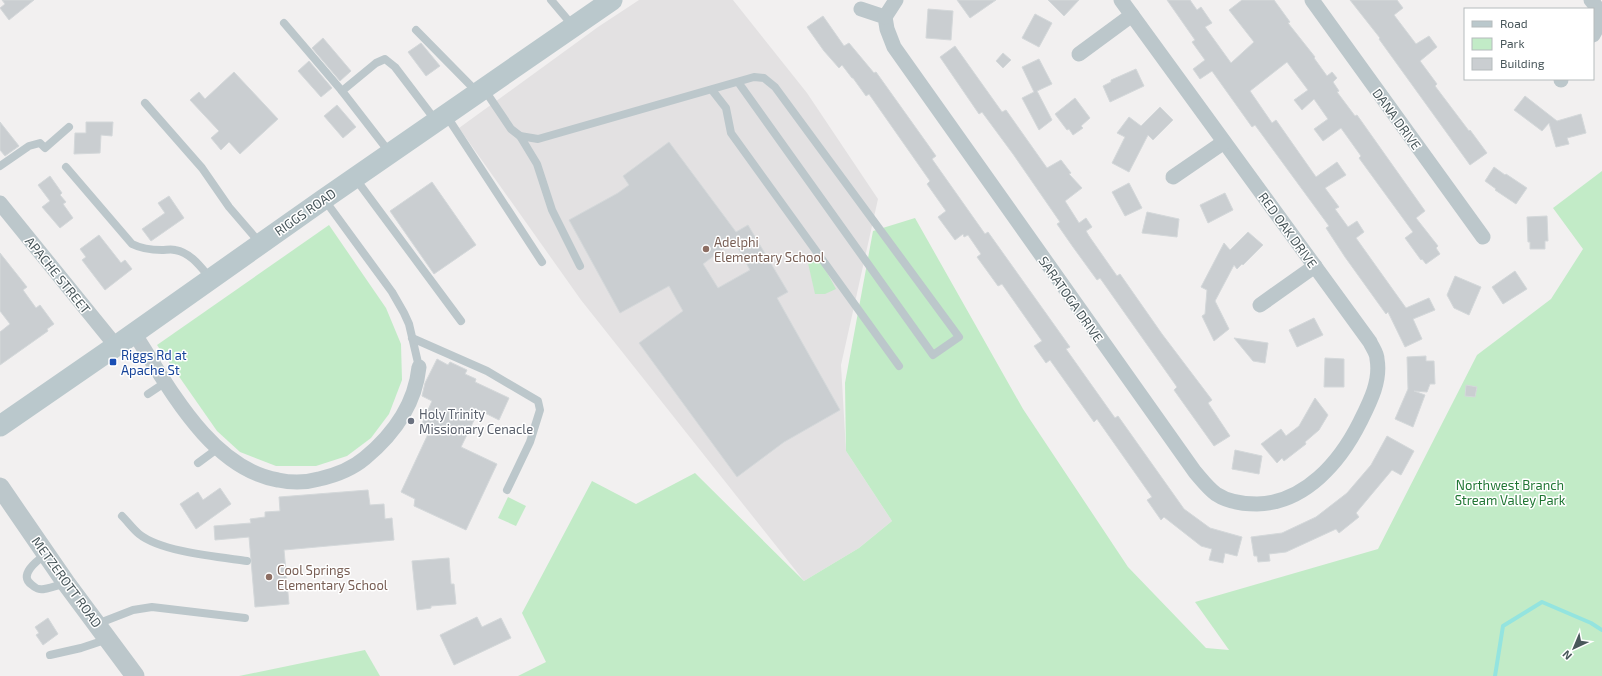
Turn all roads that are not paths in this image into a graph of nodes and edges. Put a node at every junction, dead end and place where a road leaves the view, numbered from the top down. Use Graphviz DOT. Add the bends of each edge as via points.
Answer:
graph roads {
  1 [pos="551,0"];
  2 [pos="612,0"];
  3 [pos="896,0"];
  4 [pos="1121,0"];
  5 [pos="1312,0"];
  6 [pos="1591,0"];
  7 [pos="861,8"];
  8 [pos="1132,15"];
  9 [pos="885,17"];
  10 [pos="284,23"];
  11 [pos="574,27"];
  12 [pos="416,30"];
  13 [pos="1594,33"];
  14 [pos="1079,54"];
  15 [pos="738,82"];
  16 [pos="712,90"];
  17 [pos="342,91"];
  18 [pos="481,91"];
  19 [pos="145,104"];
  20 [pos="441,119"];
  21 [pos="69,127"];
  22 [pos="520,136"];
  23 [pos="1224,142"];
  24 [pos="390,153"];
  25 [pos="0,166"];
  26 [pos="66,167"];
  27 [pos="1173,177"];
  28 [pos="355,178"];
  29 [pos="324,199"];
  30 [pos="0,203"];
  31 [pos="1484,237"];
  32 [pos="261,243"];
  33 [pos="542,262"];
  34 [pos="580,266"];
  35 [pos="1315,266"];
  36 [pos="211,279"];
  37 [pos="1260,305"];
  38 [pos="461,321"];
  39 [pos="134,333"];
  40 [pos="412,338"];
  41 [pos="116,346"];
  42 [pos="899,366"];
  43 [pos="419,367"];
  44 [pos="166,382"];
  45 [pos="148,394"];
  46 [pos="0,426"];
  47 [pos="217,449"];
  48 [pos="198,463"];
  49 [pos="1326,471"];
  50 [pos="0,488"];
  51 [pos="507,490"];
  52 [pos="122,516"];
  53 [pos="46,554"];
  54 [pos="247,561"];
  55 [pos="66,582"];
  56 [pos="245,618"];
  57 [pos="102,631"];
  58 [pos="50,655"];
  59 [pos="135,676"];
  1 -- 11 [label="lane"];
  2 -- 11 [label="main road, RIGGS ROAD"];
  3 -- 9 [label="street"];
  4 -- 8 [label="street, RED OAK DRIVE"];
  5 -- 31 [label="street, DANA DRIVE"];
  6 -- 13 [label="street" via="1598,9 1601,19"];
  7 -- 9 [label="street"];
  8 -- 14 [label="street"];
  8 -- 23 [label="street, RED OAK DRIVE"];
  9 -- 49 [label="street, SARATOGA DRIVE" via="894,47 1209,489 1233,502 1266,504 1301,492"];
  10 -- 17 [label="lane"];
  11 -- 18 [label="main road, RIGGS ROAD"];
  12 -- 18 [label="lane"];
  15 -- 15 [label="lane" via="754,77 764,78 775,87 959,337 933,355"];
  15 -- 16 [label="lane"];
  16 -- 22 [label="lane" via="538,139"];
  16 -- 42 [label="lane" via="726,108 731,133"];
  17 -- 20 [label="lane" via="385,59"];
  17 -- 24 [label="lane"];
  18 -- 20 [label="main road, RIGGS ROAD"];
  18 -- 22 [label="lane"];
  19 -- 32 [label="lane" via="202,168 229,207"];
  20 -- 24 [label="main road, RIGGS ROAD"];
  20 -- 33 [label="lane"];
  21 -- 25 [label="lane" via="45,148 40,143 29,146"];
  22 -- 34 [label="lane" via="537,164 552,210"];
  23 -- 27 [label="street"];
  23 -- 35 [label="street, RED OAK DRIVE"];
  24 -- 28 [label="main road, RIGGS ROAD"];
  26 -- 36 [label="lane" via="132,244 142,249 174,250 187,254 197,261"];
  28 -- 29 [label="main road, RIGGS ROAD"];
  28 -- 38 [label="lane"];
  29 -- 32 [label="main road, RIGGS ROAD"];
  29 -- 40 [label="lane" via="392,292 406,318"];
  30 -- 41 [label="street, APACHE STREET"];
  32 -- 36 [label="main road, RIGGS ROAD"];
  35 -- 37 [label="street"];
  35 -- 49 [label="street, RED OAK DRIVE" via="1370,342 1377,357 1378,372 1376,388 1370,403 1345,448"];
  36 -- 39 [label="main road, RIGGS ROAD"];
  39 -- 41 [label="main road, RIGGS ROAD"];
  39 -- 44 [label="street"];
  40 -- 43 [label="lane"];
  40 -- 51 [label="lane" via="487,371 538,401 540,410 530,442"];
  41 -- 46 [label="main road, RIGGS ROAD"];
  43 -- 47 [label="street" via="416,387 401,421 377,448 339,474 298,483 268,478 251,472"];
  44 -- 45 [label="lane"];
  44 -- 47 [label="street" via="190,418"];
  47 -- 48 [label="lane"];
  50 -- 53 [label="street, METZEROTT ROAD"];
  52 -- 54 [label="lane" via="140,535 163,546 192,554"];
  53 -- 55 [label="street, METZEROTT ROAD"];
  53 -- 55 [label="lane" via="27,571 30,585 44,589"];
  55 -- 57 [label="street, METZEROTT ROAD"];
  56 -- 57 [label="lane" via="152,607 133,610"];
  57 -- 58 [label="lane" via="81,648"];
  57 -- 59 [label="street, METZEROTT ROAD"];
}
